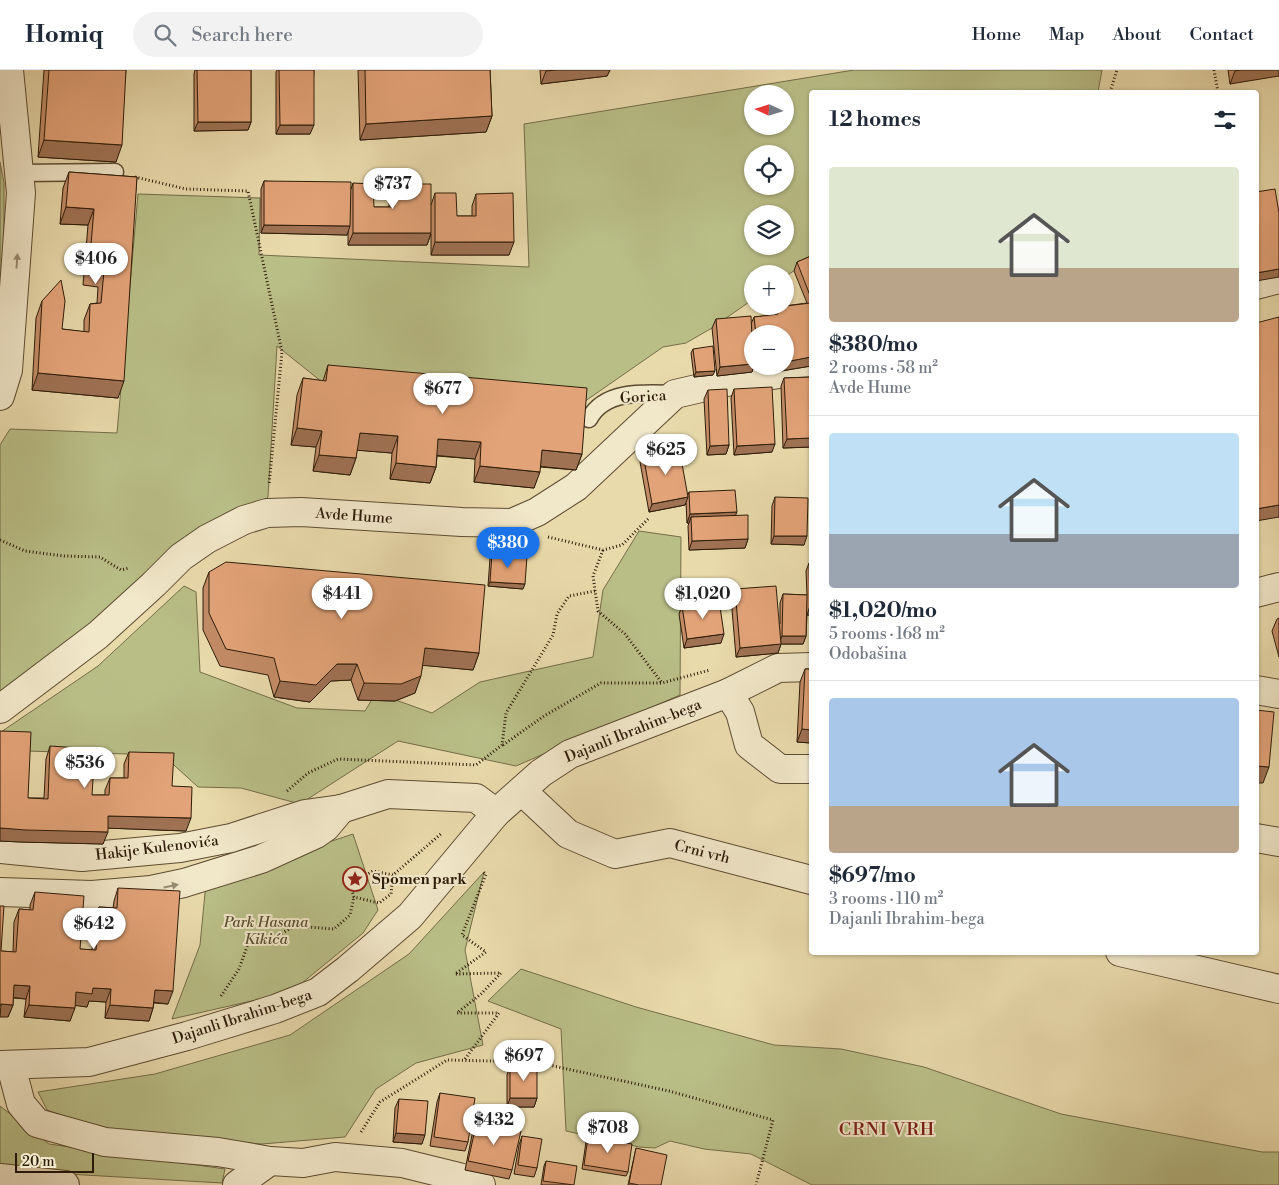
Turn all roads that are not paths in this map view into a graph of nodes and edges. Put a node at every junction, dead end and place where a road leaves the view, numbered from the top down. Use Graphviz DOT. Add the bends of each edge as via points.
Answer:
graph roads {
  1 [pos="10,70"];
  2 [pos="115,172"];
  3 [pos="20,173"];
  4 [pos="1279,279"];
  5 [pos="1259,283"];
  6 [pos="809,369"];
  7 [pos="675,394"];
  8 [pos="0,396"];
  9 [pos="588,420"];
  10 [pos="1279,587"];
  11 [pos="1259,592"];
  12 [pos="809,667"];
  13 [pos="1259,691"];
  14 [pos="728,693"];
  15 [pos="1279,694"];
  16 [pos="0,709"];
  17 [pos="809,769"];
  18 [pos="522,790"];
  19 [pos="341,809"];
  20 [pos="496,813"];
  21 [pos="1259,839"];
  22 [pos="1279,842"];
  23 [pos="0,849"];
  24 [pos="809,879"];
  25 [pos="0,892"];
  26 [pos="1133,955"];
  27 [pos="1279,989"];
  28 [pos="5,1066"];
  29 [pos="270,1161"];
  30 [pos="0,1178"];
  31 [pos="65,1185"];
  32 [pos="237,1185"];
  33 [pos="481,1185"];
  1 -- 3 [label="street"];
  2 -- 3 [label="lane"];
  8 -- 3 [label="street, one-way" via="9,360"];
  4 -- 5 [label="street"];
  6 -- 7 [label="street"];
  7 -- 9 [label="lane, Gorica" via="617,396 592,412"];
  7 -- 16 [label="street, Avde Hume" via="576,487 537,512 512,523 301,512 267,514 244,520 181,557 98,635"];
  10 -- 11 [label="street"];
  12 -- 14 [label="street, Dajanli Ibrahim-bega" via="778,668"];
  13 -- 15 [label="street"];
  14 -- 17 [label="street" via="740,712 749,745 780,768"];
  14 -- 18 [label="street, Dajanli Ibrahim-bega" via="570,754"];
  18 -- 20 [label="street, Dajanli Ibrahim-bega"];
  18 -- 24 [label="street, Crni vrh" via="568,834 615,854 670,843"];
  19 -- 20 [label="street, Hakije Kulenovića" via="388,794 476,798"];
  19 -- 23 [label="street, Hakije Kulenovića" via="305,814 232,838 170,849 82,857"];
  25 -- 19 [label="street, Hakije Kulenovića, one-way" via="92,895 151,890 184,882 261,859 316,834"];
  20 -- 28 [label="street, Dajanli Ibrahim-bega" via="410,916 318,992 187,1036 89,1062"];
  21 -- 22 [label="street"];
  26 -- 27 [label="street"];
  28 -- 29 [label="street, Dajanli Ibrahim-bega" via="21,1104 37,1123 105,1142 218,1152"];
  29 -- 32 [label="street"];
  29 -- 33 [label="street, Dajanli Ibrahim-bega" via="304,1163 335,1157 402,1163"];
  30 -- 31 [label="street"];
}
